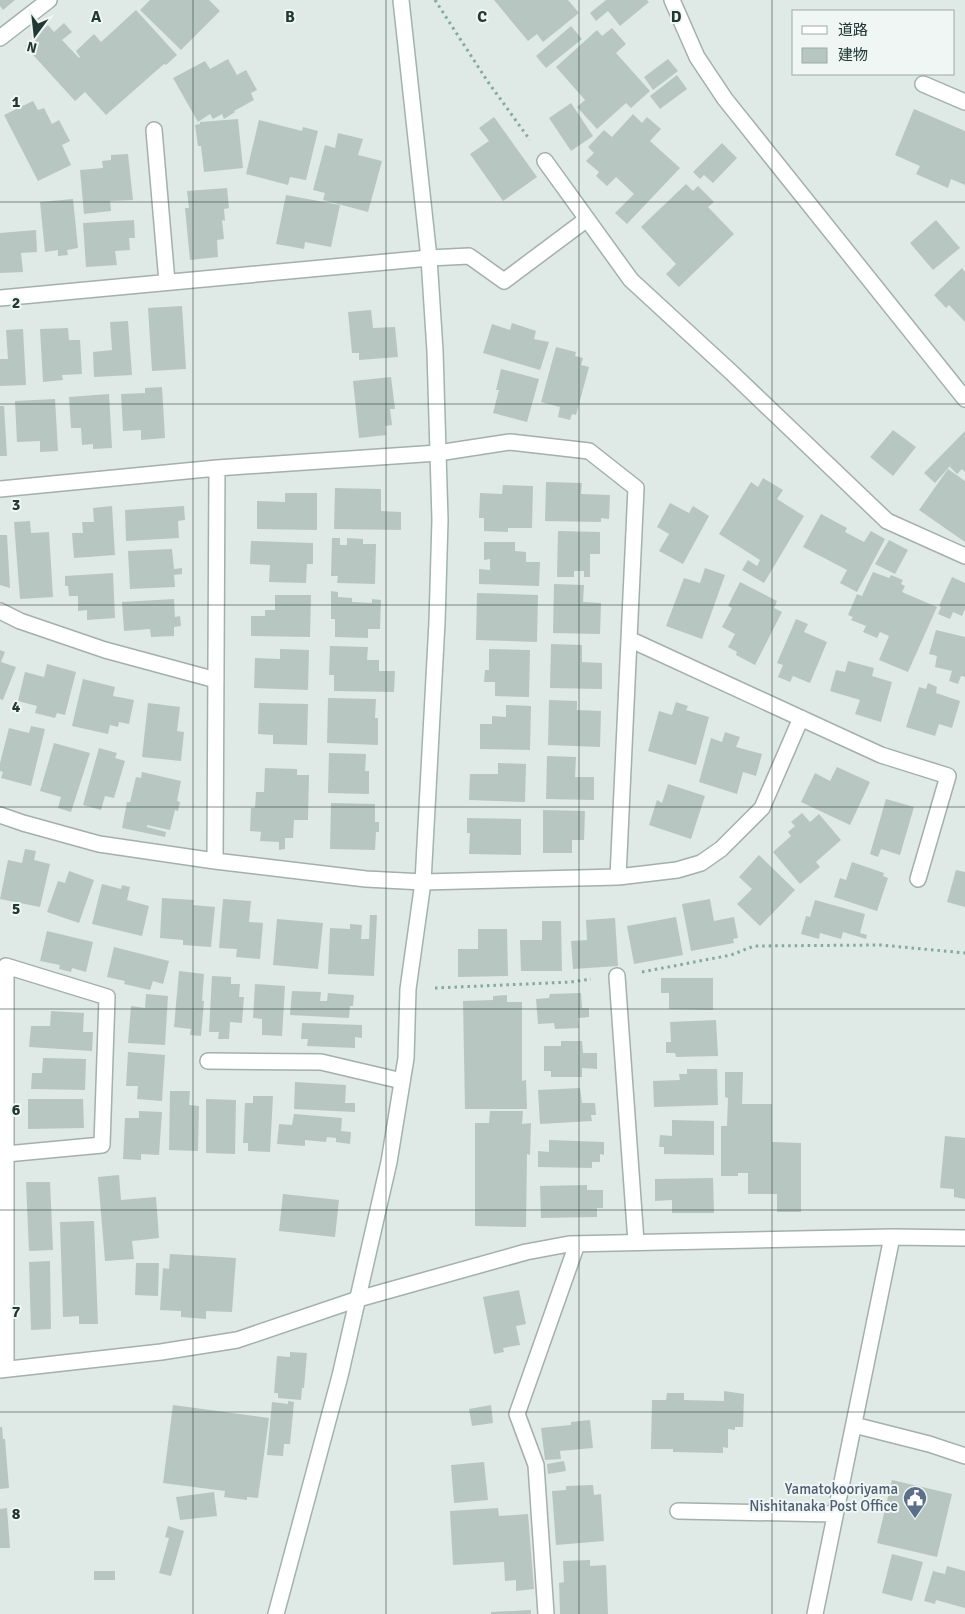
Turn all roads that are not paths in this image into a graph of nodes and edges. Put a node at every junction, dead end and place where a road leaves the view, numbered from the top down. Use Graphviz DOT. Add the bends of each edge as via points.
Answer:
graph roads {
  1 [pos="49,0"];
  2 [pos="401,0"];
  3 [pos="672,0"];
  4 [pos="0,38"];
  5 [pos="923,84"];
  6 [pos="965,102"];
  7 [pos="154,130"];
  8 [pos="545,161"];
  9 [pos="587,219"];
  10 [pos="429,258"];
  11 [pos="167,282"];
  12 [pos="0,298"];
  13 [pos="965,399"];
  14 [pos="438,453"];
  15 [pos="217,468"];
  16 [pos="0,489"];
  17 [pos="965,556"];
  18 [pos="0,612"];
  19 [pos="629,639"];
  20 [pos="216,680"];
  21 [pos="802,718"];
  22 [pos="0,815"];
  23 [pos="215,861"];
  24 [pos="618,877"];
  25 [pos="918,879"];
  26 [pos="423,882"];
  27 [pos="617,976"];
  28 [pos="208,1061"];
  29 [pos="402,1081"];
  30 [pos="6,1154"];
  31 [pos="892,1237"];
  32 [pos="965,1238"];
  33 [pos="636,1242"];
  34 [pos="577,1244"];
  35 [pos="358,1299"];
  36 [pos="3,1370"];
  37 [pos="854,1425"];
  38 [pos="965,1456"];
  39 [pos="678,1511"];
  40 [pos="835,1514"];
  41 [pos="276,1614"];
  42 [pos="546,1614"];
  43 [pos="815,1614"];
  1 -- 4 [label="street"];
  2 -- 10 [label="street"];
  3 -- 13 [label="street" via="697,57 725,99"];
  5 -- 6 [label="street"];
  7 -- 11 [label="street"];
  8 -- 9 [label="street"];
  9 -- 10 [label="street" via="504,281 469,256"];
  9 -- 17 [label="street" via="631,280 887,521"];
  10 -- 11 [label="street"];
  10 -- 14 [label="street"];
  11 -- 12 [label="street"];
  14 -- 15 [label="street"];
  14 -- 19 [label="street" via="510,442 589,452 636,488"];
  14 -- 26 [label="street" via="437,622"];
  15 -- 16 [label="street"];
  15 -- 20 [label="street"];
  18 -- 20 [label="street" via="105,650"];
  19 -- 21 [label="street"];
  19 -- 24 [label="street"];
  20 -- 23 [label="street"];
  21 -- 24 [label="street" via="762,808 721,850 701,863 677,870"];
  21 -- 25 [label="street" via="881,755 948,776"];
  22 -- 23 [label="street" via="99,844"];
  23 -- 26 [label="street" via="366,879"];
  24 -- 26 [label="street"];
  26 -- 29 [label="street" via="408,989"];
  27 -- 33 [label="street"];
  28 -- 29 [label="street" via="321,1062"];
  29 -- 35 [label="street" via="389,1162"];
  30 -- 30 [label="street" via="6,1144 6,966 107,997 102,1145"];
  30 -- 36 [label="street"];
  31 -- 32 [label="street"];
  31 -- 33 [label="street"];
  31 -- 37 [label="street"];
  33 -- 34 [label="street"];
  34 -- 35 [label="street" via="526,1252"];
  34 -- 42 [label="street" via="516,1414 536,1465"];
  35 -- 36 [label="street" via="237,1340"];
  35 -- 41 [label="street"];
  37 -- 38 [label="street"];
  37 -- 40 [label="street"];
  39 -- 40 [label="street"];
  40 -- 43 [label="street"];
}
